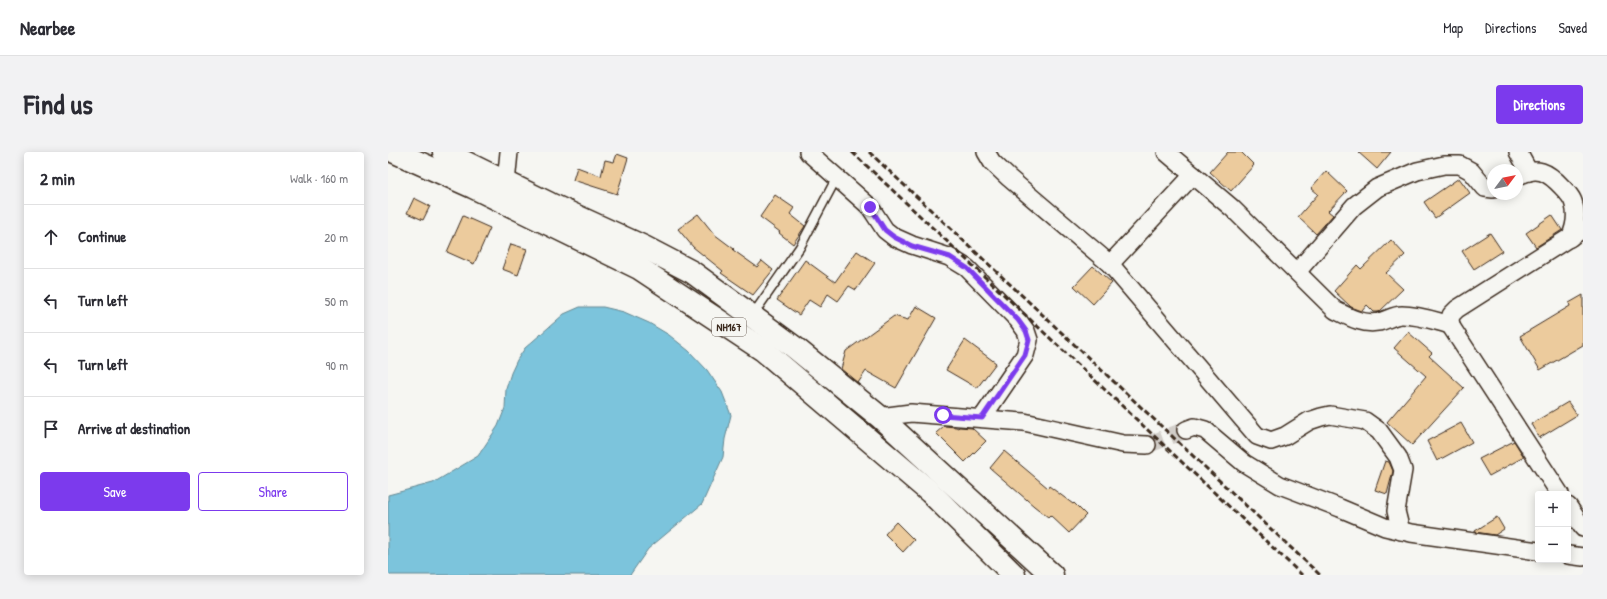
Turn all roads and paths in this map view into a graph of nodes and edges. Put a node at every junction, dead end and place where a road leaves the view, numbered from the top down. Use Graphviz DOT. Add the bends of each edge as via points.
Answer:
graph roads {
  1 [pos="394,152"];
  2 [pos="444,152"];
  3 [pos="509,152"];
  4 [pos="808,152"];
  5 [pos="986,152"];
  6 [pos="1166,152"];
  7 [pos="1518,152"];
  8 [pos="1521,164"];
  9 [pos="1523,174"];
  10 [pos="1193,175"];
  11 [pos="837,177"];
  12 [pos="506,183"];
  13 [pos="1487,188"];
  14 [pos="1576,234"];
  15 [pos="1110,264"];
  16 [pos="1297,272"];
  17 [pos="752,317"];
  18 [pos="1451,325"];
  19 [pos="880,416"];
  20 [pos="982,418"];
  21 [pos="1186,430"];
  22 [pos="1147,445"];
  23 [pos="1558,491"];
  24 [pos="1571,510"];
  25 [pos="1583,528"];
  26 [pos="1401,532"];
  27 [pos="1535,551"];
  28 [pos="1571,555"];
  29 [pos="1583,557"];
  30 [pos="1014,575"];
  31 [pos="1052,575"];
  1 -- 30 [label="highway, NH167" via="473,187 639,268 764,350 930,492"];
  2 -- 12 [label="highway, NH167"];
  3 -- 12 [label="street"];
  4 -- 11 [label="street"];
  5 -- 15 [label="street" via="992,162 1009,178"];
  6 -- 10 [label="street"];
  7 -- 8 [label="street"];
  9 -- 14 [label="street" via="1536,170 1548,174 1567,192 1574,203"];
  10 -- 15 [label="street"];
  10 -- 16 [label="street" via="1232,208"];
  11 -- 17 [label="lane" via="800,247"];
  11 -- 20 [label="street" via="870,207 885,230 894,237 912,246 950,257 967,268 1026,331 1029,340 1025,355"];
  12 -- 17 [label="highway, NH167" via="692,272"];
  13 -- 16 [label="street" via="1460,165 1444,165 1417,171 1377,188 1354,206"];
  14 -- 18 [label="street" via="1457,309 1451,315"];
  15 -- 26 [label="street" via="1257,436 1271,441 1285,436 1309,421 1330,415 1365,421 1379,431 1398,457 1402,470 1396,511"];
  16 -- 18 [label="street" via="1335,310 1350,318 1366,323 1379,322 1400,315 1416,316"];
  17 -- 19 [label="highway, NH167"];
  18 -- 23 [label="street"];
  19 -- 20 [label="street" via="911,413"];
  19 -- 31 [label="highway, NH167"];
  20 -- 22 [label="street" via="1024,422 1123,444"];
  21 -- 26 [label="street" via="1194,427 1206,430 1244,463 1280,485"];
  24 -- 25 [label="street"];
  26 -- 27 [label="street"];
  28 -- 29 [label="street"];
}
